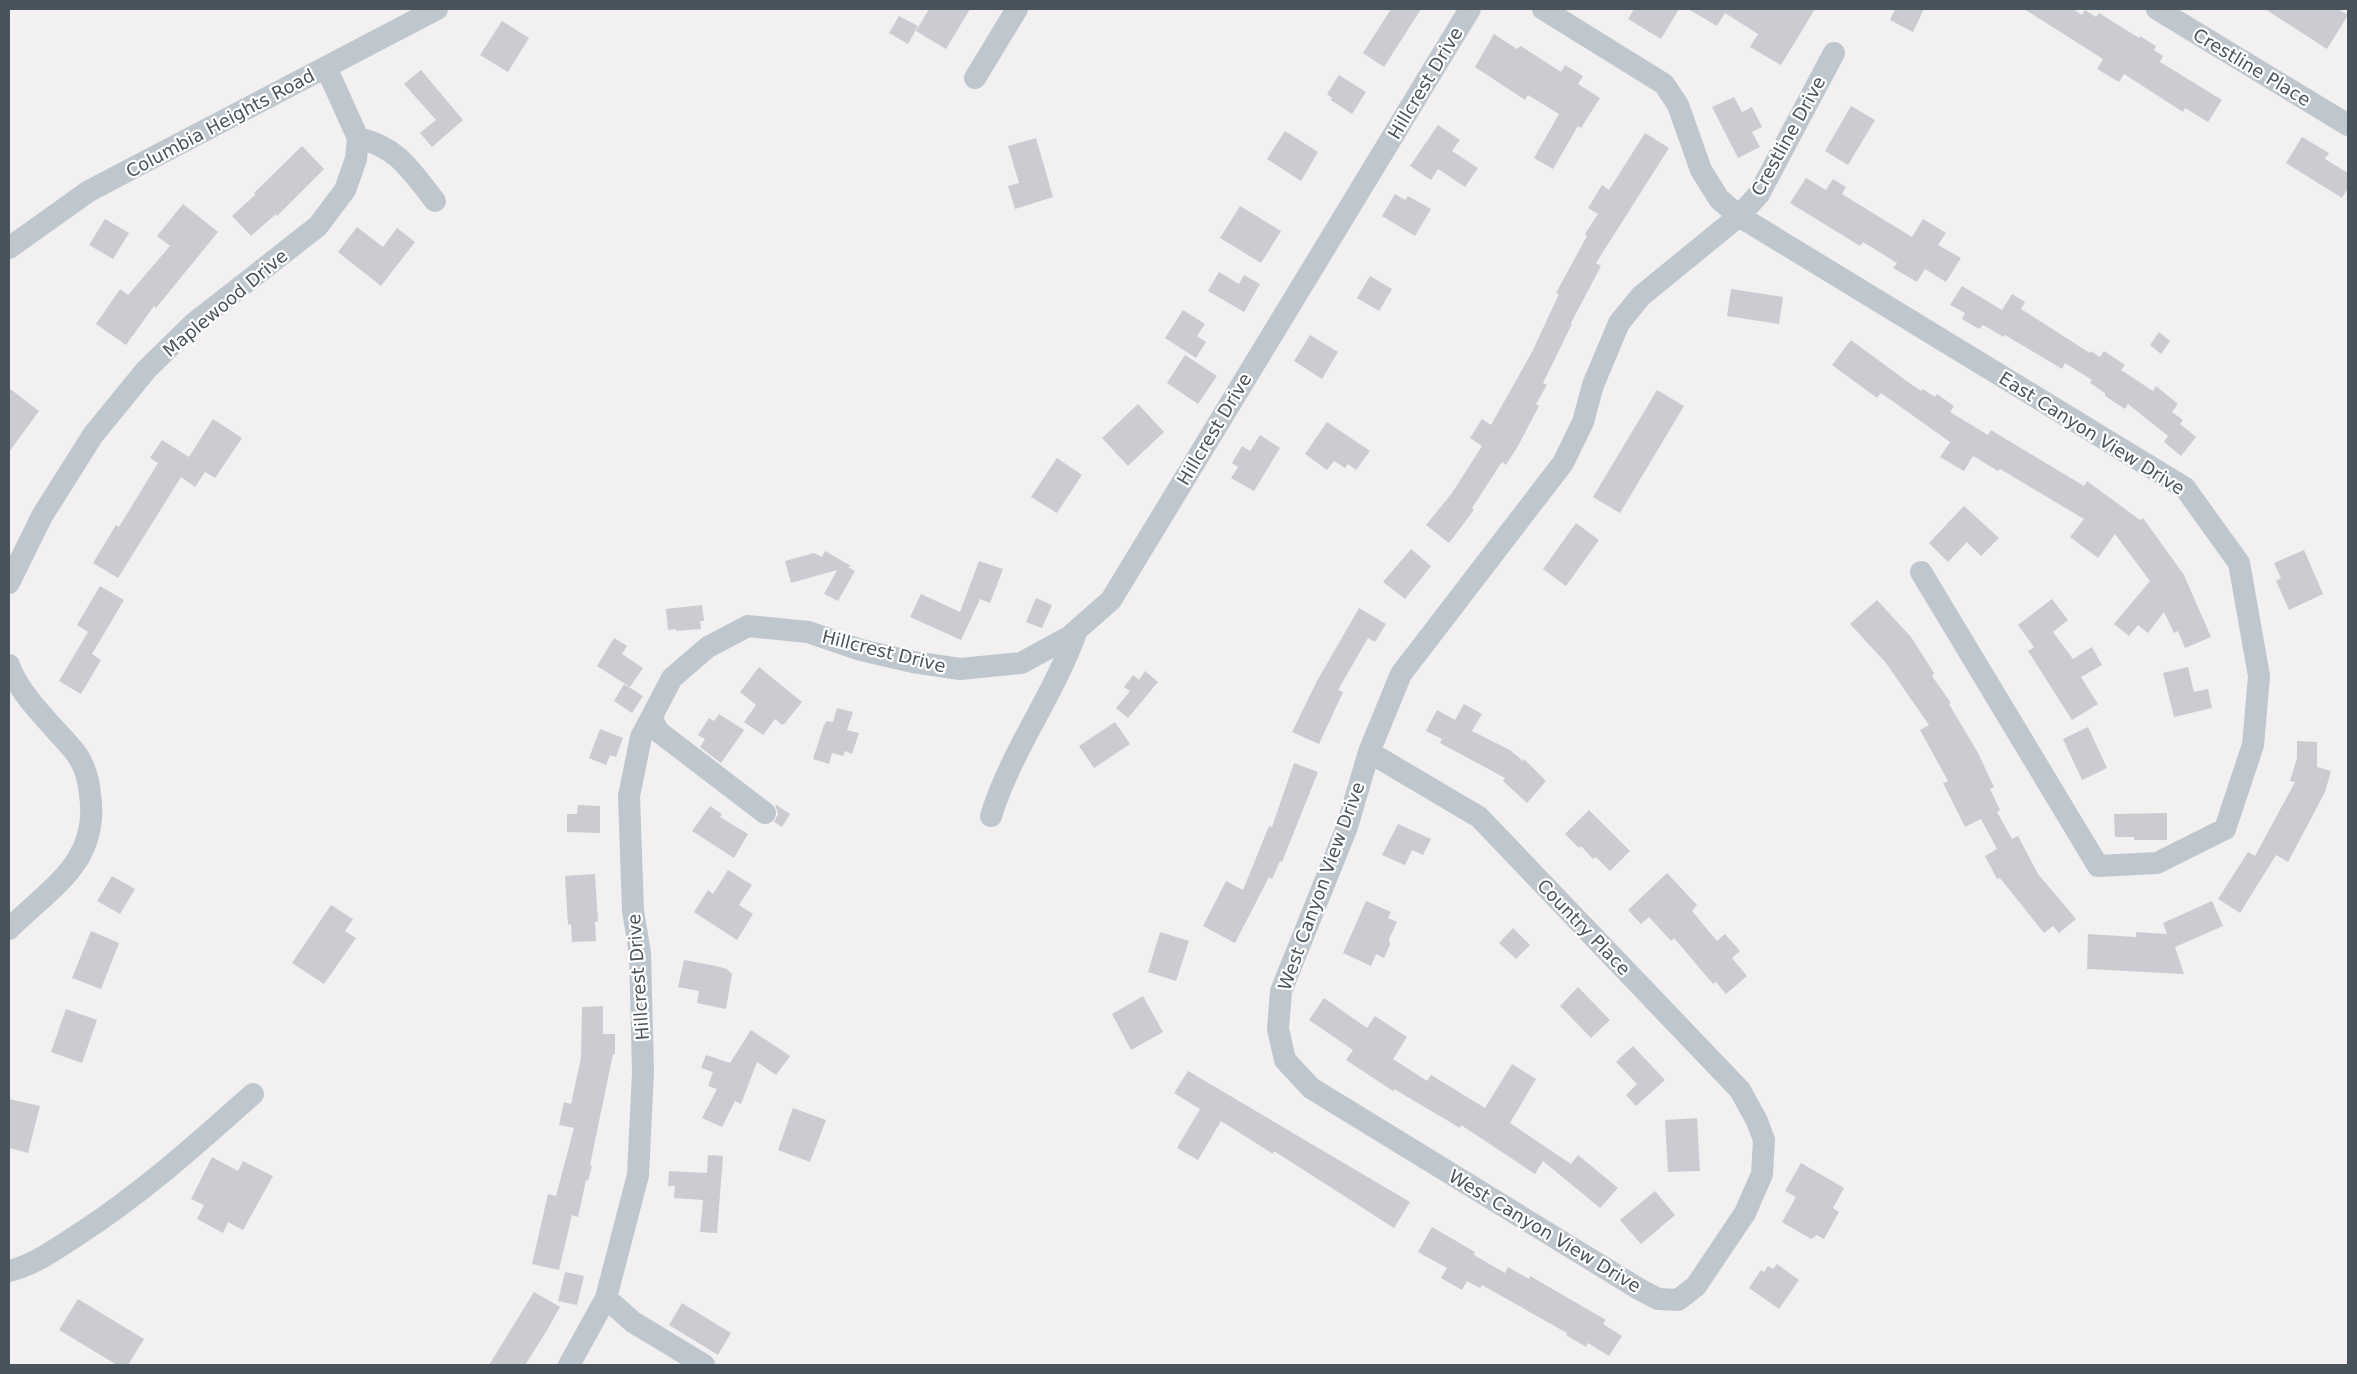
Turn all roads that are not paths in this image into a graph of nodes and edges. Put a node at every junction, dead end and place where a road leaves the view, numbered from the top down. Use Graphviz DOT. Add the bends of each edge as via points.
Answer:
graph roads {
  1 [pos="437,9"];
  2 [pos="1017,9"];
  3 [pos="1470,9"];
  4 [pos="1543,9"];
  5 [pos="2156,9"];
  6 [pos="1834,53"];
  7 [pos="326,67"];
  8 [pos="975,78"];
  9 [pos="2348,125"];
  10 [pos="358,138"];
  11 [pos="435,201"];
  12 [pos="1739,216"];
  13 [pos="9,248"];
  14 [pos="1921,572"];
  15 [pos="9,583"];
  16 [pos="1077,630"];
  17 [pos="9,664"];
  18 [pos="651,718"];
  19 [pos="1369,752"];
  20 [pos="765,813"];
  21 [pos="991,816"];
  22 [pos="9,929"];
  23 [pos="253,1094"];
  24 [pos="1764,1140"];
  25 [pos="9,1271"];
  26 [pos="606,1298"];
  27 [pos="569,1365"];
  28 [pos="704,1365"];
  1 -- 7 [label="street, Columbia Heights Road"];
  2 -- 8 [label="street"];
  3 -- 16 [label="street, Hillcrest Drive" via="1111,600"];
  4 -- 12 [label="street, East Canyon View Drive" via="1664,84 1678,105 1718,199"];
  5 -- 9 [label="street, Crestline Place"];
  6 -- 12 [label="street, Crestline Drive" via="1772,172 1759,194"];
  7 -- 10 [label="street"];
  7 -- 13 [label="street, Columbia Heights Road" via="89,191"];
  10 -- 11 [label="street" via="380,144 401,158"];
  10 -- 15 [label="street, Maplewood Drive" via="356,159 344,190 318,226 193,324 146,370 93,435 42,516"];
  12 -- 14 [label="street, East Canyon View Drive" via="2186,488 2239,563 2259,676 2253,745 2225,829 2157,862 2098,866"];
  12 -- 19 [label="street, West Canyon View Drive" via="1641,296 1619,323 1593,386 1583,422 1562,463 1401,674"];
  16 -- 18 [label="street, Hillcrest Drive" via="1021,663 960,669 861,650 808,632 748,626 708,647 672,678"];
  16 -- 21 [label="street" via="1052,691 1000,788"];
  17 -- 22 [label="street" via="33,704 78,754 88,775 91,826 83,852 71,871"];
  18 -- 20 [label="street" via="659,732"];
  18 -- 26 [label="street, Hillcrest Drive" via="642,737 629,796 633,911 640,953 643,1072 638,1175"];
  19 -- 24 [label="street, Country Place" via="1479,818 1740,1090"];
  19 -- 24 [label="street, West Canyon View Drive" via="1347,827 1281,991 1278,1029 1285,1060 1310,1088 1658,1299 1678,1300 1696,1286 1745,1213 1762,1174"];
  23 -- 25 [label="street" via="120,1208 28,1266"];
  26 -- 27 [label="street, Hillcrest Drive"];
  26 -- 28 [label="street" via="633,1322"];
}
